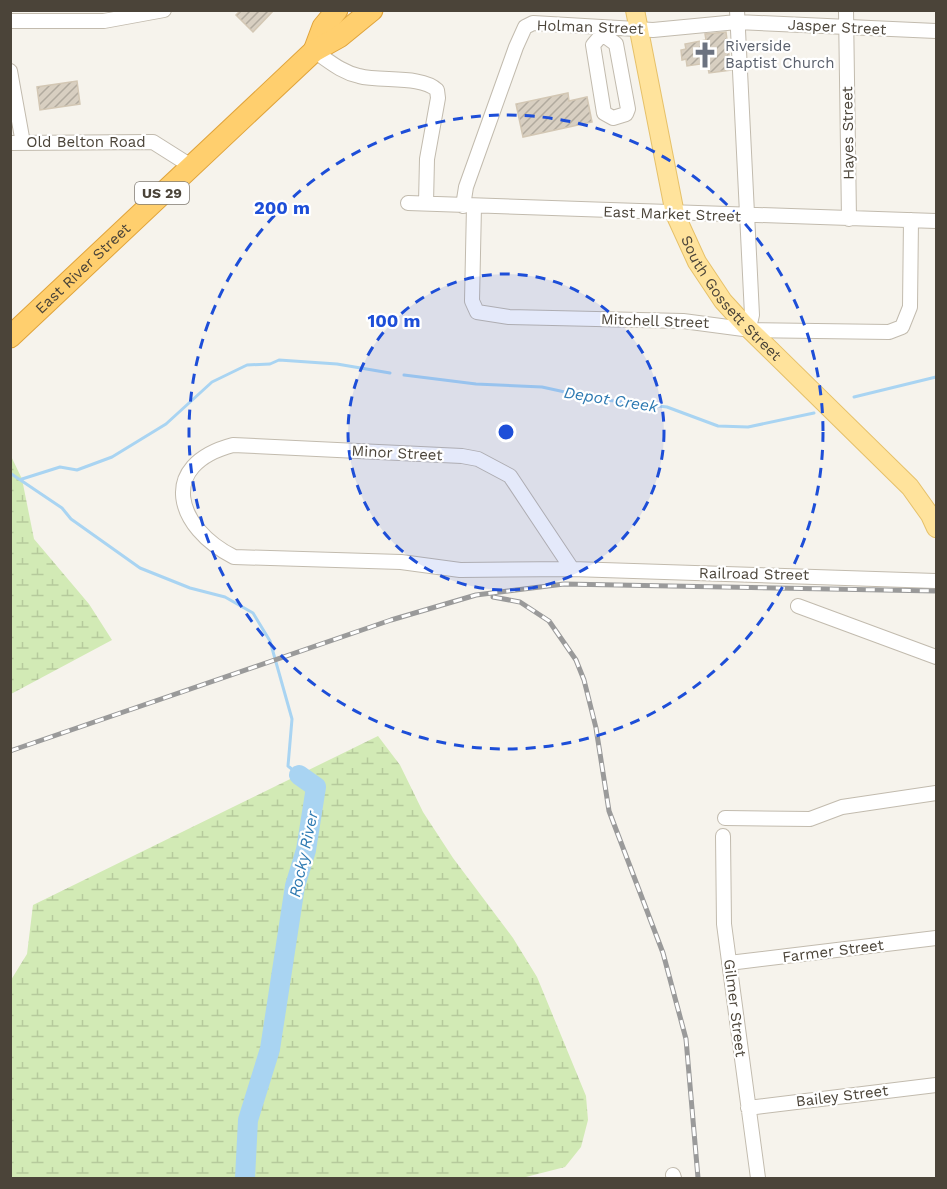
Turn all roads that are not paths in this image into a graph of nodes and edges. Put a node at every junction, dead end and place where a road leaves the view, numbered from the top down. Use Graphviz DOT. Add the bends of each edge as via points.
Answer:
graph roads {
  1 [pos="164,10"];
  2 [pos="337,10"];
  3 [pos="372,10"];
  4 [pos="635,10"];
  5 [pos="846,10"];
  6 [pos="737,16"];
  7 [pos="10,21"];
  8 [pos="616,28"];
  9 [pos="846,28"];
  10 [pos="638,29"];
  11 [pos="936,31"];
  12 [pos="616,44"];
  13 [pos="314,51"];
  14 [pos="10,71"];
  15 [pos="654,106"];
  16 [pos="628,109"];
  17 [pos="17,143"];
  18 [pos="191,166"];
  19 [pos="408,203"];
  20 [pos="426,203"];
  21 [pos="469,206"];
  22 [pos="675,214"];
  23 [pos="749,216"];
  24 [pos="849,219"];
  25 [pos="911,220"];
  26 [pos="936,221"];
  27 [pos="749,328"];
  28 [pos="10,337"];
  29 [pos="936,528"];
  30 [pos="572,569"];
  31 [pos="936,581"];
  32 [pos="798,606"];
  33 [pos="936,657"];
  34 [pos="936,793"];
  35 [pos="725,818"];
  36 [pos="723,836"];
  37 [pos="936,938"];
  38 [pos="729,963"];
  39 [pos="936,1085"];
  40 [pos="748,1108"];
  41 [pos="758,1179"];
  1 -- 7 [label="street" via="104,21"];
  2 -- 13 [label="highway, East River Street / US 29" via="323,27"];
  3 -- 13 [label="highway, East River Street / US 29"];
  4 -- 10 [label="main road, South Gossett Street"];
  5 -- 9 [label="street, Hayes Street"];
  6 -- 9 [label="street, Jasper Street"];
  6 -- 10 [label="street, Holman Street"];
  6 -- 23 [label="street"];
  8 -- 10 [label="street, Holman Street"];
  8 -- 12 [label="street"];
  8 -- 21 [label="street, Holman Street" via="558,23 533,23 525,27 466,187"];
  9 -- 11 [label="street, Jasper Street"];
  9 -- 24 [label="street, Hayes Street"];
  10 -- 15 [label="main road, South Gossett Street"];
  12 -- 16 [label="street"];
  12 -- 16 [label="street" via="605,36 593,45 604,113 620,117"];
  13 -- 18 [label="highway, East River Street / US 29"];
  13 -- 20 [label="street" via="344,72 418,82 436,90"];
  14 -- 17 [label="street"];
  15 -- 16 [label="street"];
  15 -- 22 [label="main road, South Gossett Street"];
  17 -- 18 [label="street, Old Belton Road" via="153,142"];
  18 -- 28 [label="highway, East River Street / US 29"];
  19 -- 20 [label="street, East Market Street"];
  20 -- 21 [label="street, East Market Street"];
  21 -- 22 [label="street, East Market Street"];
  21 -- 27 [label="street, Mitchell Street" via="472,301 477,312 509,317 707,322"];
  22 -- 23 [label="street, East Market Street"];
  22 -- 27 [label="main road, South Gossett Street" via="698,262 723,301"];
  23 -- 24 [label="street, East Market Street"];
  23 -- 27 [label="street"];
  24 -- 25 [label="street, East Market Street"];
  25 -- 26 [label="street, East Market Street"];
  25 -- 27 [label="street, Mitchell Street" via="910,307 902,327 889,332"];
  27 -- 29 [label="main road, South Gossett Street" via="910,487"];
  30 -- 30 [label="street, Minor Street" via="510,476 478,459 233,445 212,451 193,464 182,484 183,501 194,526 214,548 234,557 401,562 460,570"];
  30 -- 31 [label="street, Railroad Street"];
  32 -- 33 [label="street"];
  34 -- 35 [label="street" via="842,807 810,819"];
  36 -- 38 [label="street, Gilmer Street" via="724,924"];
  37 -- 38 [label="street, Farmer Street"];
  38 -- 40 [label="street, Gilmer Street"];
  39 -- 40 [label="street, Bailey Street"];
  40 -- 41 [label="street, Gilmer Street"];
}
